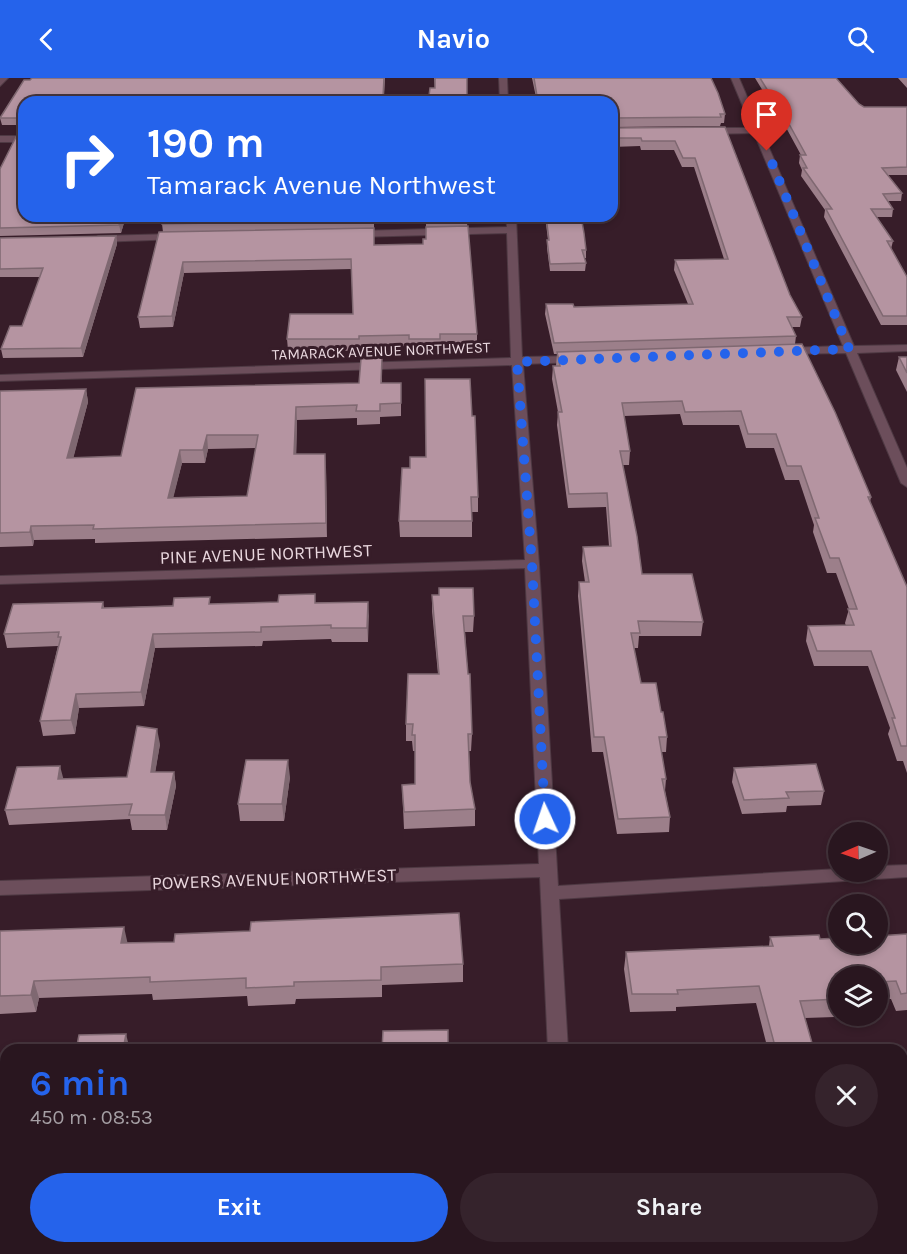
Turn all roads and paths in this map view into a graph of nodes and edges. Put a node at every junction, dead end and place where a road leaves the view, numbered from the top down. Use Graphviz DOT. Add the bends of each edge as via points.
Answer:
graph roads {
  1 [pos="4,78"];
  2 [pos="503,78"];
  3 [pos="735,78"];
  4 [pos="0,84"];
  5 [pos="504,96"];
  6 [pos="759,130"];
  7 [pos="703,131"];
  8 [pos="0,139"];
  9 [pos="18,139"];
  10 [pos="511,223"];
  11 [pos="344,234"];
  12 [pos="190,237"];
  13 [pos="83,240"];
  14 [pos="907,348"];
  15 [pos="849,349"];
  16 [pos="776,352"];
  17 [pos="585,359"];
  18 [pos="517,362"];
  19 [pos="0,378"];
  20 [pos="907,483"];
  21 [pos="532,564"];
  22 [pos="0,580"];
  23 [pos="548,870"];
  24 [pos="907,871"];
  25 [pos="0,888"];
  26 [pos="550,893"];
  27 [pos="558,1044"];
  1 -- 4 [label="street"];
  2 -- 5 [label="street"];
  3 -- 6 [label="street"];
  6 -- 7 [label="street"];
  6 -- 15 [label="street"];
  8 -- 9 [label="street"];
  10 -- 11 [label="street"];
  10 -- 18 [label="street"];
  12 -- 13 [label="street"];
  14 -- 15 [label="street"];
  15 -- 16 [label="street"];
  15 -- 20 [label="street"];
  17 -- 18 [label="street, TAMARACK AVENUE NORTHWEST"];
  18 -- 19 [label="street, TAMARACK AVENUE NORTHWEST"];
  18 -- 21 [label="street"];
  21 -- 22 [label="street, PINE AVENUE NORTHWEST"];
  21 -- 23 [label="street"];
  23 -- 25 [label="street, POWERS AVENUE NORTHWEST"];
  23 -- 26 [label="street"];
  24 -- 26 [label="street"];
  26 -- 27 [label="street"];
}
